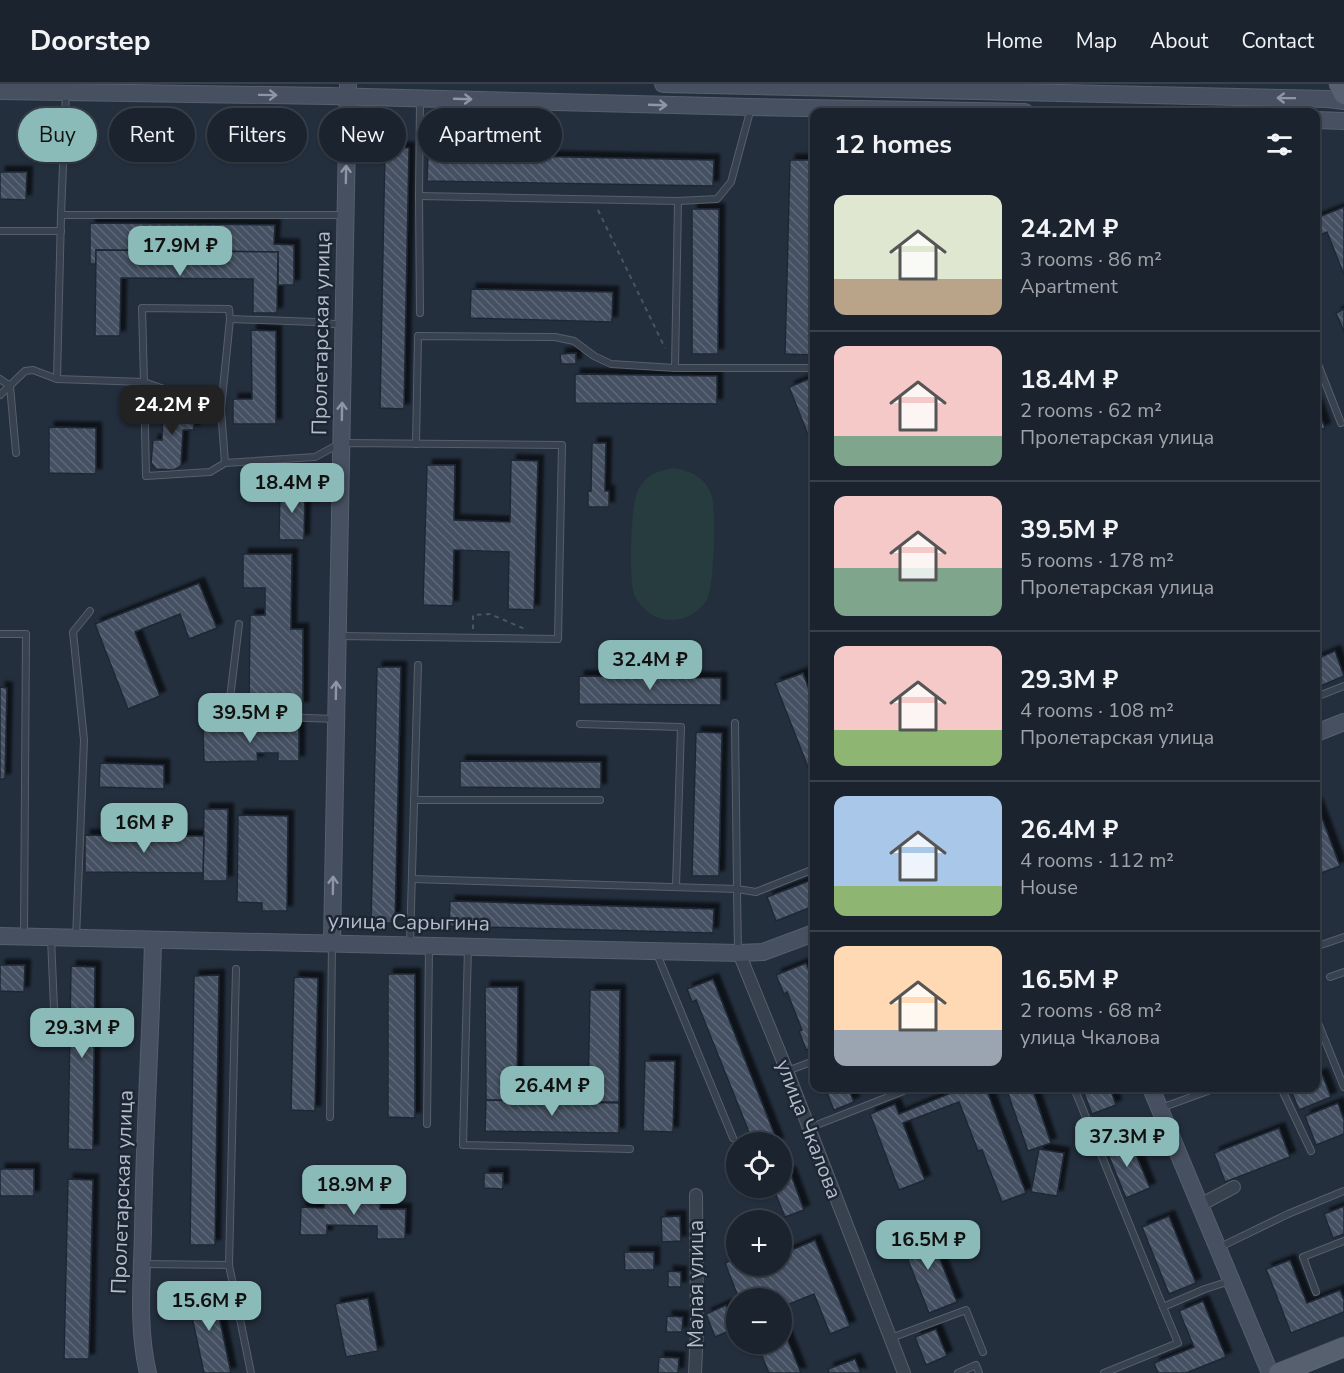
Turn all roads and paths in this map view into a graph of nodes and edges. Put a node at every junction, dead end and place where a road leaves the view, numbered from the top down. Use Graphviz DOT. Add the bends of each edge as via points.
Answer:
graph roads {
  1 [pos="663,84"];
  2 [pos="1340,84"];
  3 [pos="833,86"];
  4 [pos="923,87"];
  5 [pos="137,88"];
  6 [pos="1015,88"];
  7 [pos="347,90"];
  8 [pos="0,91"];
  9 [pos="66,91"];
  10 [pos="1344,94"];
  11 [pos="420,98"];
  12 [pos="1344,101"];
  13 [pos="751,107"];
  14 [pos="1013,108"];
  15 [pos="810,109"];
  16 [pos="1320,120"];
  17 [pos="1344,121"];
  18 [pos="419,196"];
  19 [pos="592,199"];
  20 [pos="678,201"];
  21 [pos="345,214"];
  22 [pos="61,215"];
  23 [pos="0,231"];
  24 [pos="61,231"];
  25 [pos="420,313"];
  26 [pos="230,319"];
  27 [pos="344,325"];
  28 [pos="675,368"];
  29 [pos="810,368"];
  30 [pos="1320,369"];
  31 [pos="0,379"];
  32 [pos="57,379"];
  33 [pos="144,382"];
  34 [pos="10,386"];
  35 [pos="0,395"];
  36 [pos="221,409"];
  37 [pos="1341,423"];
  38 [pos="341,442"];
  39 [pos="416,444"];
  40 [pos="16,453"];
  41 [pos="225,463"];
  42 [pos="90,611"];
  43 [pos="239,624"];
  44 [pos="527,630"];
  45 [pos="0,634"];
  46 [pos="337,636"];
  47 [pos="472,638"];
  48 [pos="418,665"];
  49 [pos="1344,686"];
  50 [pos="1320,695"];
  51 [pos="336,719"];
  52 [pos="1344,722"];
  53 [pos="735,723"];
  54 [pos="580,724"];
  55 [pos="1320,731"];
  56 [pos="414,800"];
  57 [pos="600,800"];
  58 [pos="810,871"];
  59 [pos="412,879"];
  60 [pos="676,886"];
  61 [pos="737,889"];
  62 [pos="810,934"];
  63 [pos="0,936"];
  64 [pos="1344,936"];
  65 [pos="24,937"];
  66 [pos="51,938"];
  67 [pos="76,938"];
  68 [pos="153,940"];
  69 [pos="332,943"];
  70 [pos="410,945"];
  71 [pos="429,945"];
  72 [pos="1320,945"];
  73 [pos="468,946"];
  74 [pos="655,951"];
  75 [pos="738,953"];
  76 [pos="236,969"];
  77 [pos="1344,972"];
  78 [pos="1330,977"];
  79 [pos="54,1008"];
  80 [pos="1320,1027"];
  81 [pos="810,1062"];
  82 [pos="787,1071"];
  83 [pos="1344,1084"];
  84 [pos="901,1092"];
  85 [pos="1076,1092"];
  86 [pos="1153,1092"];
  87 [pos="1205,1092"];
  88 [pos="1283,1092"];
  89 [pos="1160,1108"];
  90 [pos="330,1117"];
  91 [pos="427,1124"];
  92 [pos="809,1128"];
  93 [pos="730,1132"];
  94 [pos="630,1149"];
  95 [pos="1311,1150"];
  96 [pos="1234,1187"];
  97 [pos="1344,1191"];
  98 [pos="696,1195"];
  99 [pos="1200,1205"];
  100 [pos="1344,1241"];
  101 [pos="1218,1248"];
  102 [pos="142,1264"];
  103 [pos="229,1264"];
  104 [pos="1232,1280"];
  105 [pos="1316,1292"];
  106 [pos="1163,1307"];
  107 [pos="891,1338"];
  108 [pos="1344,1347"];
  109 [pos="983,1352"];
  110 [pos="1125,1364"];
  111 [pos="148,1373"];
  112 [pos="251,1373"];
  113 [pos="695,1373"];
  114 [pos="904,1373"];
  115 [pos="958,1373"];
  116 [pos="979,1373"];
  117 [pos="1104,1373"];
  118 [pos="1129,1373"];
  119 [pos="1270,1373"];
  120 [pos="1279,1373"];
  1 -- 3 [label="street"];
  2 -- 10 [label="main road"];
  3 -- 4 [label="street"];
  4 -- 6 [label="street"];
  5 -- 7 [label="street, one-way"];
  5 -- 9 [label="street"];
  12 -- 6 [label="street, one-way"];
  6 -- 14 [label="lane"];
  7 -- 11 [label="street"];
  21 -- 7 [label="street, Пролетарская улица, one-way"];
  8 -- 9 [label="street"];
  9 -- 22 [label="lane"];
  11 -- 13 [label="street, one-way"];
  11 -- 18 [label="lane"];
  13 -- 15 [label="street"];
  13 -- 20 [label="lane" via="730,182 717,199"];
  16 -- 17 [label="street"];
  18 -- 19 [label="lane"];
  18 -- 25 [label="lane"];
  19 -- 20 [label="lane"];
  19 -- 28 [label="path"];
  20 -- 28 [label="lane"];
  21 -- 22 [label="lane"];
  21 -- 27 [label="street, Пролетарская улица"];
  22 -- 24 [label="lane"];
  23 -- 24 [label="lane"];
  24 -- 32 [label="lane"];
  26 -- 27 [label="lane"];
  26 -- 33 [label="lane" via="229,309 142,308"];
  26 -- 36 [label="lane"];
  38 -- 27 [label="street, Пролетарская улица, one-way"];
  28 -- 29 [label="lane"];
  28 -- 39 [label="lane" via="611,364 574,341 555,337 418,336"];
  30 -- 37 [label="lane"];
  31 -- 34 [label="lane"];
  32 -- 33 [label="lane"];
  32 -- 34 [label="lane" via="25,371"];
  33 -- 36 [label="lane"];
  33 -- 41 [label="lane" via="146,476 210,472"];
  34 -- 35 [label="lane"];
  34 -- 40 [label="lane"];
  36 -- 41 [label="lane"];
  38 -- 39 [label="lane"];
  38 -- 41 [label="lane" via="315,457"];
  38 -- 46 [label="street, Пролетарская улица"];
  39 -- 47 [label="lane" via="562,445 558,639"];
  42 -- 67 [label="lane" via="73,632 84,740"];
  43 -- 51 [label="lane" via="228,715"];
  44 -- 47 [label="path" via="490,614 472,615"];
  45 -- 65 [label="lane" via="26,634"];
  46 -- 47 [label="lane"];
  51 -- 46 [label="street, Пролетарская улица, one-way"];
  48 -- 56 [label="lane"];
  49 -- 50 [label="lane"];
  69 -- 51 [label="street, Пролетарская улица, one-way"];
  52 -- 55 [label="street"];
  53 -- 61 [label="lane"];
  54 -- 60 [label="lane" via="681,727"];
  56 -- 57 [label="lane"];
  56 -- 59 [label="lane"];
  58 -- 61 [label="lane" via="756,892"];
  59 -- 60 [label="lane"];
  59 -- 70 [label="lane"];
  60 -- 61 [label="lane"];
  61 -- 75 [label="lane"];
  62 -- 75 [label="street, улица Сарыгина" via="763,952"];
  63 -- 65 [label="street, улица Сарыгина"];
  64 -- 72 [label="lane"];
  65 -- 66 [label="street, улица Сарыгина"];
  66 -- 67 [label="street, улица Сарыгина"];
  66 -- 79 [label="lane"];
  67 -- 68 [label="street, улица Сарыгина"];
  68 -- 69 [label="street, улица Сарыгина"];
  68 -- 102 [label="street, Пролетарская улица"];
  69 -- 70 [label="street, улица Сарыгина"];
  69 -- 90 [label="lane"];
  70 -- 71 [label="street, улица Сарыгина"];
  71 -- 73 [label="street, улица Сарыгина"];
  71 -- 91 [label="lane"];
  73 -- 74 [label="street, улица Сарыгина"];
  73 -- 94 [label="lane" via="463,1145"];
  74 -- 75 [label="street, улица Сарыгина"];
  74 -- 93 [label="lane"];
  75 -- 82 [label="street, улица Чкалова"];
  76 -- 103 [label="lane"];
  77 -- 78 [label="lane"];
  80 -- 83 [label="lane"];
  81 -- 82 [label="lane"];
  82 -- 92 [label="street, улица Чкалова"];
  84 -- 92 [label="lane"];
  85 -- 106 [label="lane"];
  86 -- 89 [label="street"];
  87 -- 89 [label="lane"];
  88 -- 95 [label="lane"];
  89 -- 99 [label="street"];
  92 -- 107 [label="street, улица Чкалова"];
  96 -- 99 [label="street"];
  97 -- 101 [label="lane"];
  98 -- 113 [label="street, Малая улица"];
  99 -- 101 [label="street"];
  100 -- 105 [label="lane" via="1303,1257"];
  101 -- 104 [label="street"];
  102 -- 103 [label="lane"];
  102 -- 111 [label="street, Пролетарская улица" via="141,1332"];
  103 -- 112 [label="lane"];
  104 -- 106 [label="lane"];
  104 -- 119 [label="street"];
  106 -- 110 [label="lane" via="1178,1343"];
  107 -- 109 [label="lane" via="966,1310"];
  107 -- 114 [label="street, улица Чкалова"];
  108 -- 120 [label="main road"];
  110 -- 117 [label="lane"];
  110 -- 118 [label="lane"];
  115 -- 116 [label="lane" via="976,1365"];
}
